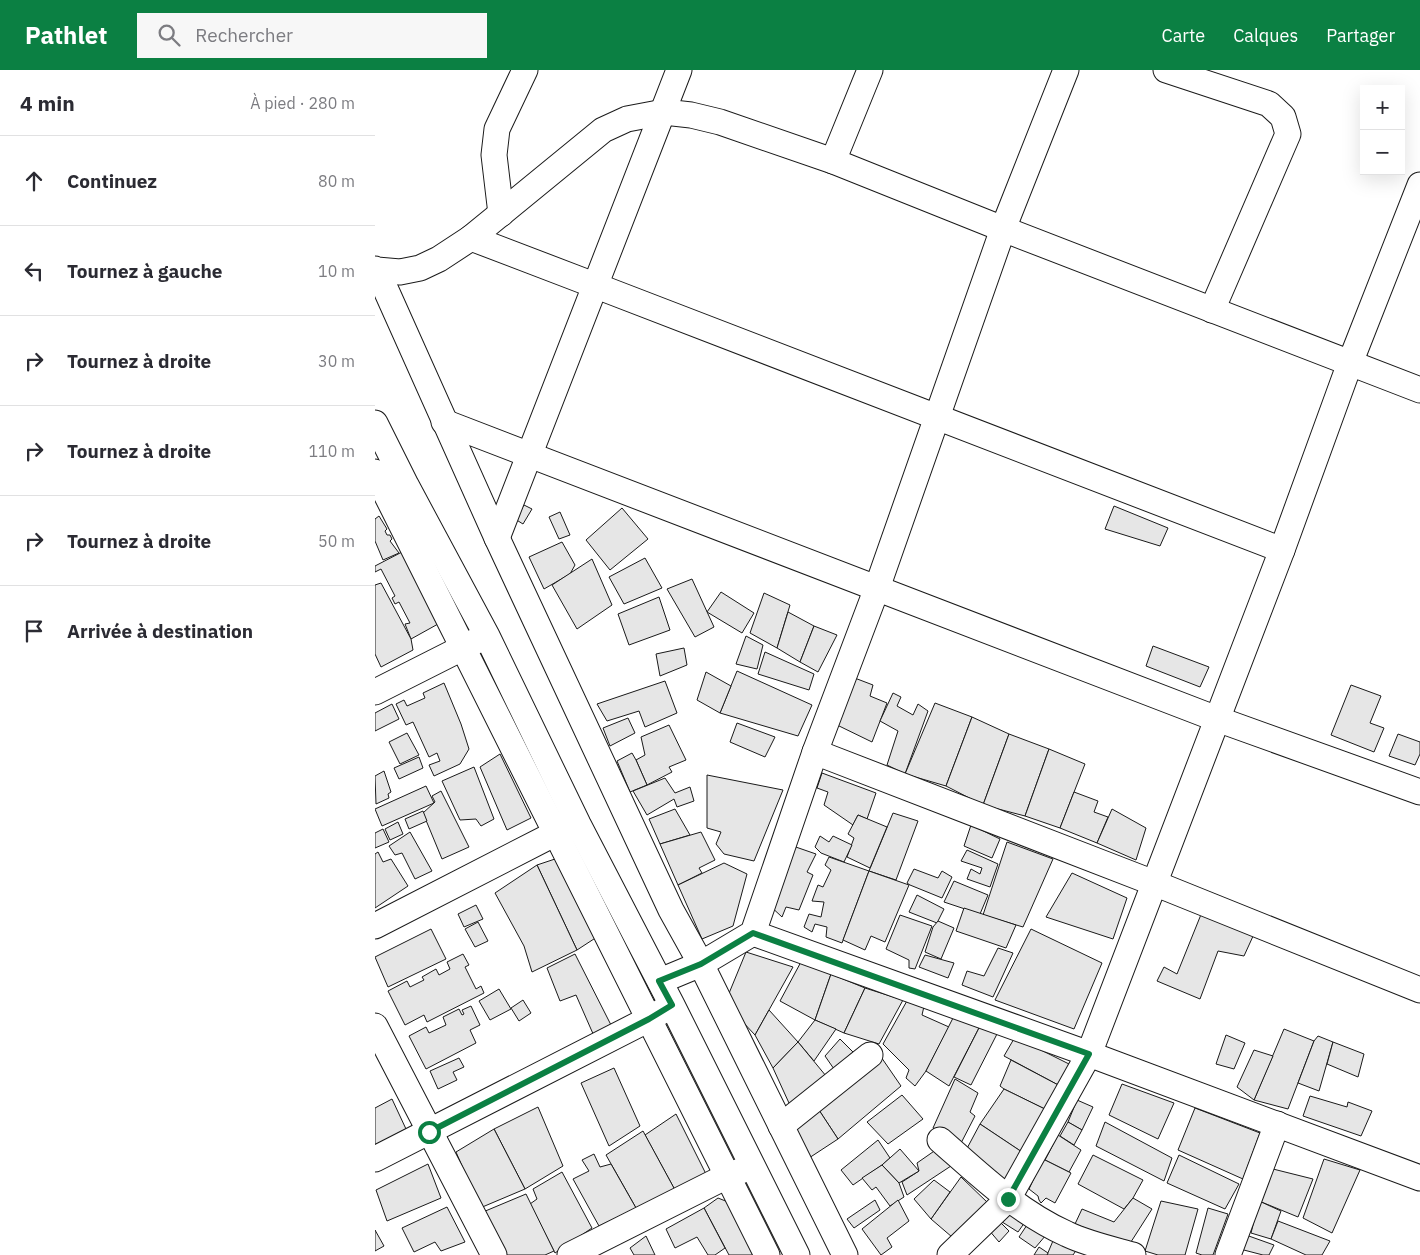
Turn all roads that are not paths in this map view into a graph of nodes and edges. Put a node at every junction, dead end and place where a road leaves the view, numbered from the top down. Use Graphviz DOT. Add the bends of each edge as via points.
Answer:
graph roads {
  1 [pos="525,70"];
  2 [pos="679,70"];
  3 [pos="870,70"];
  4 [pos="1066,70"];
  5 [pos="1166,70"];
  6 [pos="664,112"];
  7 [pos="833,161"];
  8 [pos="1420,185"];
  9 [pos="501,214"];
  10 [pos="1003,230"];
  11 [pos="471,238"];
  12 [pos="376,270"];
  13 [pos="595,285"];
  14 [pos="1212,310"];
  15 [pos="1350,363"];
  16 [pos="1420,390"];
  17 [pos="937,417"];
  18 [pos="444,422"];
  19 [pos="378,437"];
  20 [pos="529,454"];
  21 [pos="375,472"];
  22 [pos="497,538"];
  23 [pos="1282,550"];
  24 [pos="877,588"];
  25 [pos="487,636"];
  26 [pos="462,647"];
  27 [pos="375,692"];
  28 [pos="1217,719"];
  29 [pos="815,752"];
  30 [pos="1420,792"];
  31 [pos="567,829"];
  32 [pos="1154,883"];
  33 [pos="375,926"];
  34 [pos="753,933"];
  35 [pos="701,964"];
  36 [pos="659,981"];
  37 [pos="1420,990"];
  38 [pos="672,1005"];
  39 [pos="649,1019"];
  40 [pos="375,1026"];
  41 [pos="870,1054"];
  42 [pos="1089,1054"];
  43 [pos="1277,1124"];
  44 [pos="781,1126"];
  45 [pos="429,1132"];
  46 [pos="940,1140"];
  47 [pos="375,1159"];
  48 [pos="753,1166"];
  49 [pos="727,1176"];
  50 [pos="1420,1178"];
  51 [pos="1008,1199"];
  52 [pos="957,1253"];
  53 [pos="494,1255"];
  54 [pos="571,1255"];
  55 [pos="767,1255"];
  56 [pos="797,1255"];
  57 [pos="845,1255"];
  58 [pos="1133,1255"];
  59 [pos="1228,1255"];
  1 -- 9 [label="street" via="497,129 494,156"];
  2 -- 6 [label="street"];
  3 -- 7 [label="street"];
  4 -- 10 [label="street"];
  5 -- 14 [label="street" via="1269,104 1283,117 1288,134"];
  6 -- 7 [label="street" via="720,122"];
  6 -- 9 [label="street" via="627,119 603,130"];
  6 -- 13 [label="street"];
  7 -- 10 [label="street"];
  8 -- 15 [label="street"];
  9 -- 11 [label="street"];
  10 -- 14 [label="street"];
  10 -- 17 [label="street"];
  11 -- 12 [label="street" via="420,268 400,272"];
  11 -- 13 [label="street"];
  12 -- 18 [label="street"];
  13 -- 17 [label="street"];
  13 -- 20 [label="street"];
  14 -- 15 [label="street"];
  15 -- 16 [label="street"];
  15 -- 23 [label="street"];
  17 -- 23 [label="street"];
  17 -- 24 [label="street"];
  18 -- 20 [label="street"];
  18 -- 22 [label="street"];
  19 -- 25 [label="street"];
  20 -- 22 [label="street"];
  20 -- 24 [label="street"];
  21 -- 26 [label="street"];
  22 -- 35 [label="street" via="671,910"];
  23 -- 28 [label="street"];
  24 -- 28 [label="street"];
  24 -- 29 [label="street"];
  25 -- 26 [label="street"];
  25 -- 31 [label="street"];
  26 -- 27 [label="street"];
  26 -- 31 [label="street"];
  28 -- 30 [label="street"];
  28 -- 32 [label="street"];
  29 -- 32 [label="street"];
  29 -- 34 [label="street"];
  31 -- 33 [label="street"];
  31 -- 36 [label="street"];
  31 -- 39 [label="street"];
  32 -- 37 [label="street"];
  32 -- 42 [label="street"];
  34 -- 35 [label="street"];
  34 -- 42 [label="street"];
  35 -- 36 [label="street"];
  35 -- 44 [label="street"];
  36 -- 38 [label="street"];
  38 -- 39 [label="street"];
  38 -- 48 [label="street"];
  39 -- 45 [label="street"];
  39 -- 49 [label="street"];
  40 -- 45 [label="street"];
  41 -- 44 [label="street"];
  42 -- 43 [label="street"];
  42 -- 51 [label="street"];
  43 -- 50 [label="street"];
  43 -- 59 [label="street"];
  44 -- 57 [label="street"];
  45 -- 47 [label="street"];
  45 -- 53 [label="street"];
  46 -- 51 [label="street"];
  48 -- 49 [label="street"];
  48 -- 56 [label="street"];
  49 -- 54 [label="street"];
  49 -- 55 [label="street"];
  51 -- 52 [label="street"];
  51 -- 58 [label="street" via="1066,1234 1095,1246"];
}
